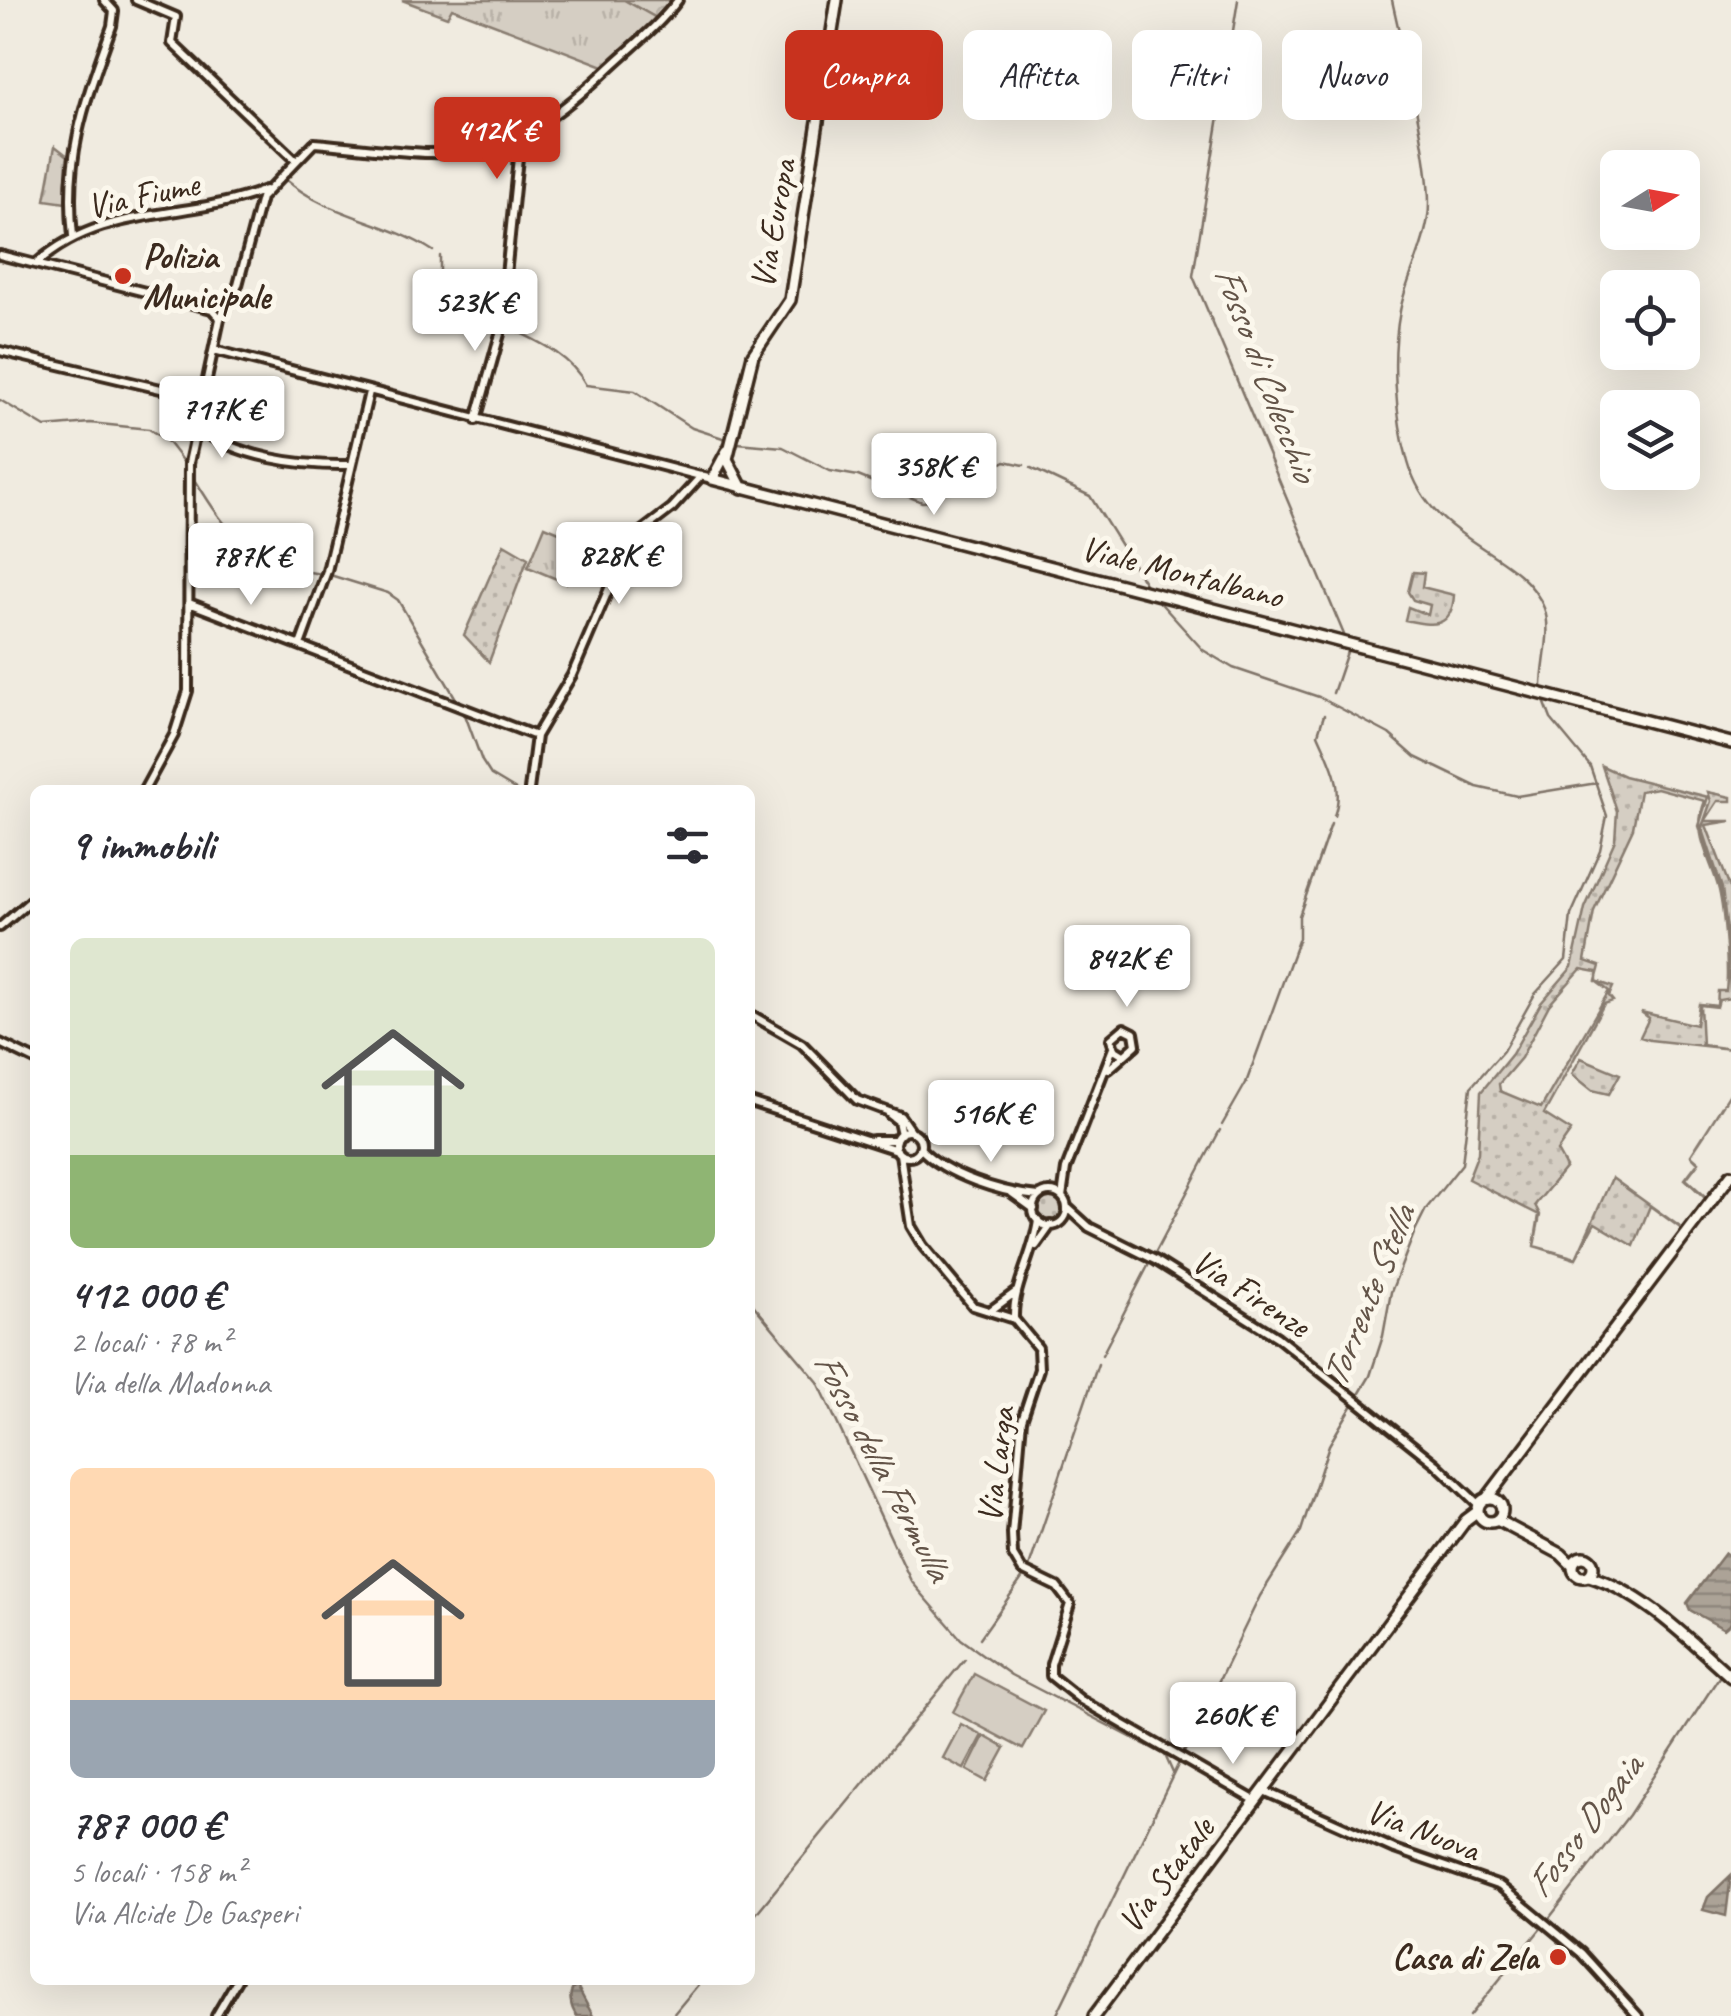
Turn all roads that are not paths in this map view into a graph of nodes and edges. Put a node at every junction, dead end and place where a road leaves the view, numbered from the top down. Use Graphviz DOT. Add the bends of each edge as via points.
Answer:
graph roads {
  1 [pos="136,0"];
  2 [pos="678,0"];
  3 [pos="837,0"];
  4 [pos="107,1"];
  5 [pos="520,138"];
  6 [pos="294,160"];
  7 [pos="266,189"];
  8 [pos="74,236"];
  9 [pos="0,256"];
  10 [pos="36,263"];
  11 [pos="220,319"];
  12 [pos="214,350"];
  13 [pos="0,351"];
  14 [pos="368,392"];
  15 [pos="203,398"];
  16 [pos="476,420"];
  17 [pos="197,427"];
  18 [pos="731,444"];
  19 [pos="727,460"];
  20 [pos="350,464"];
  21 [pos="700,476"];
  22 [pos="712,479"];
  23 [pos="742,488"];
  24 [pos="190,603"];
  25 [pos="300,645"];
  26 [pos="536,736"];
  27 [pos="1731,743"];
  28 [pos="146,785"];
  29 [pos="530,785"];
  30 [pos="30,900"];
  31 [pos="0,926"];
  32 [pos="755,1017"];
  33 [pos="0,1044"];
  34 [pos="1113,1048"];
  35 [pos="1122,1054"];
  36 [pos="30,1058"];
  37 [pos="1105,1074"];
  38 [pos="755,1104"];
  39 [pos="884,1111"];
  40 [pos="834,1130"];
  41 [pos="911,1132"];
  42 [pos="899,1137"];
  43 [pos="920,1148"];
  44 [pos="904,1154"];
  45 [pos="1066,1169"];
  46 [pos="957,1172"];
  47 [pos="1731,1174"];
  48 [pos="1011,1192"];
  49 [pos="1049,1192"];
  50 [pos="1039,1196"];
  51 [pos="1062,1197"];
  52 [pos="1067,1207"];
  53 [pos="1034,1209"];
  54 [pos="1038,1220"];
  55 [pos="1055,1224"];
  56 [pos="1089,1227"];
  57 [pos="1035,1246"];
  58 [pos="1017,1292"];
  59 [pos="989,1311"];
  60 [pos="1014,1320"];
  61 [pos="1485,1505"];
  62 [pos="1500,1516"];
  63 [pos="1576,1562"];
  64 [pos="1592,1572"];
  65 [pos="1731,1677"];
  66 [pos="1264,1791"];
  67 [pos="1256,1801"];
  68 [pos="234,1985"];
  69 [pos="216,2016"];
  70 [pos="1094,2016"];
  71 [pos="1638,2016"];
  1 -- 6 [label="street" via="176,16 172,43"];
  2 -- 5 [label="street" via="598,78"];
  3 -- 18 [label="main road, Via Europa" via="790,300 753,355"];
  4 -- 8 [label="street" via="112,26 72,151"];
  5 -- 6 [label="street" via="450,155 314,143"];
  5 -- 16 [label="street" via="500,334"];
  6 -- 7 [label="street"];
  7 -- 8 [label="street, Via Fiume" via="206,207 123,218"];
  7 -- 11 [label="street" via="234,296"];
  8 -- 10 [label="street, Via Fiume"];
  9 -- 10 [label="street"];
  10 -- 11 [label="street" via="212,309"];
  11 -- 12 [label="street"];
  12 -- 14 [label="street, Viale Montalbano"];
  12 -- 15 [label="street"];
  13 -- 15 [label="street"];
  14 -- 16 [label="street, Viale Montalbano"];
  14 -- 20 [label="street"];
  15 -- 17 [label="street"];
  16 -- 21 [label="street, Viale Montalbano"];
  17 -- 20 [label="street" via="267,456"];
  17 -- 24 [label="street" via="189,463"];
  18 -- 19 [label="main road"];
  18 -- 22 [label="main road"];
  19 -- 22 [label="main road"];
  19 -- 23 [label="main road"];
  20 -- 25 [label="street" via="323,584"];
  21 -- 22 [label="street, Viale Montalbano"];
  21 -- 26 [label="street" via="630,543 572,675"];
  22 -- 23 [label="main road, Viale Montalbano"];
  23 -- 27 [label="main road, Viale Montalbano"];
  24 -- 25 [label="street"];
  24 -- 28 [label="street" via="185,705"];
  25 -- 26 [label="street"];
  26 -- 29 [label="street"];
  30 -- 31 [label="street"];
  32 -- 39 [label="street" via="802,1044 850,1095"];
  33 -- 36 [label="street"];
  34 -- 35 [label="street"];
  34 -- 35 [label="street" via="1115,1032 1130,1030 1136,1044"];
  34 -- 37 [label="street"];
  35 -- 37 [label="street"];
  37 -- 45 [label="street"];
  38 -- 40 [label="street"];
  39 -- 41 [label="street" via="900,1116"];
  39 -- 42 [label="street" via="898,1121"];
  40 -- 42 [label="street" via="879,1142"];
  40 -- 44 [label="street"];
  41 -- 42 [label="street"];
  41 -- 43 [label="street"];
  42 -- 44 [label="street"];
  43 -- 44 [label="street"];
  43 -- 46 [label="street"];
  44 -- 46 [label="street"];
  44 -- 59 [label="street" via="910,1214 922,1246 978,1309"];
  45 -- 49 [label="street"];
  45 -- 51 [label="street"];
  46 -- 48 [label="street"];
  47 -- 61 [label="main road"];
  48 -- 50 [label="street"];
  48 -- 53 [label="street"];
  49 -- 50 [label="street"];
  49 -- 51 [label="street"];
  50 -- 53 [label="street"];
  51 -- 52 [label="street, Via Firenze"];
  52 -- 55 [label="street"];
  52 -- 56 [label="street, Via Firenze"];
  53 -- 54 [label="street"];
  54 -- 55 [label="street, Via Firenze"];
  54 -- 57 [label="street"];
  55 -- 56 [label="street, Via Firenze"];
  55 -- 57 [label="street"];
  56 -- 61 [label="street, Via Firenze" via="1240,1311"];
  57 -- 58 [label="street"];
  58 -- 59 [label="street"];
  58 -- 60 [label="street"];
  59 -- 60 [label="street"];
  60 -- 67 [label="street, Via Larga" via="1033,1339 1040,1360 1022,1420 1012,1549 1022,1570 1057,1587 1070,1604 1050,1673 1081,1700"];
  61 -- 62 [label="main road"];
  61 -- 62 [label="main road"];
  61 -- 66 [label="main road, Via Statale"];
  62 -- 63 [label="main road"];
  63 -- 64 [label="main road" via="1589,1559"];
  63 -- 64 [label="main road" via="1578,1577"];
  64 -- 65 [label="main road" via="1666,1621"];
  66 -- 67 [label="main road, Via Statale"];
  66 -- 71 [label="street, Via Nuova" via="1394,1849 1500,1886 1582,1954"];
  67 -- 70 [label="main road, Via Statale"];
  68 -- 69 [label="street"];
}
